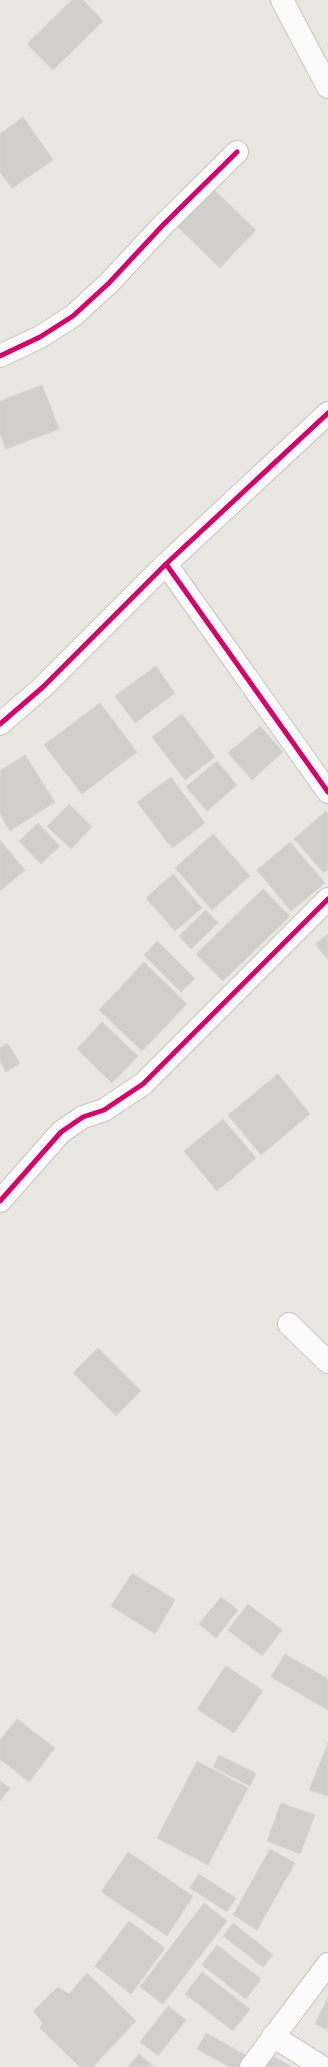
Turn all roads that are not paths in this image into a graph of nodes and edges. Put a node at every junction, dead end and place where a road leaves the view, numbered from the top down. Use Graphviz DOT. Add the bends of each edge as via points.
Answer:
graph roads {
  1 [pos="282,0"];
  2 [pos="328,86"];
  3 [pos="237,152"];
  4 [pos="0,356"];
  5 [pos="328,413"];
  6 [pos="166,564"];
  7 [pos="0,724"];
  8 [pos="328,792"];
  9 [pos="328,899"];
  10 [pos="0,1201"];
  11 [pos="289,1324"];
  12 [pos="328,1362"];
  13 [pos="328,1964"];
  14 [pos="273,2036"];
  15 [pos="250,2067"];
  16 [pos="322,2067"];
  1 -- 2 [label="street"];
  3 -- 4 [label="street" via="109,283 73,316 40,337"];
  5 -- 6 [label="street"];
  6 -- 7 [label="street" via="43,687"];
  6 -- 8 [label="street"];
  9 -- 10 [label="street" via="143,1084 104,1110 83,1117 61,1132"];
  11 -- 12 [label="street"];
  13 -- 14 [label="street"];
  14 -- 15 [label="street"];
  14 -- 16 [label="street"];
}
